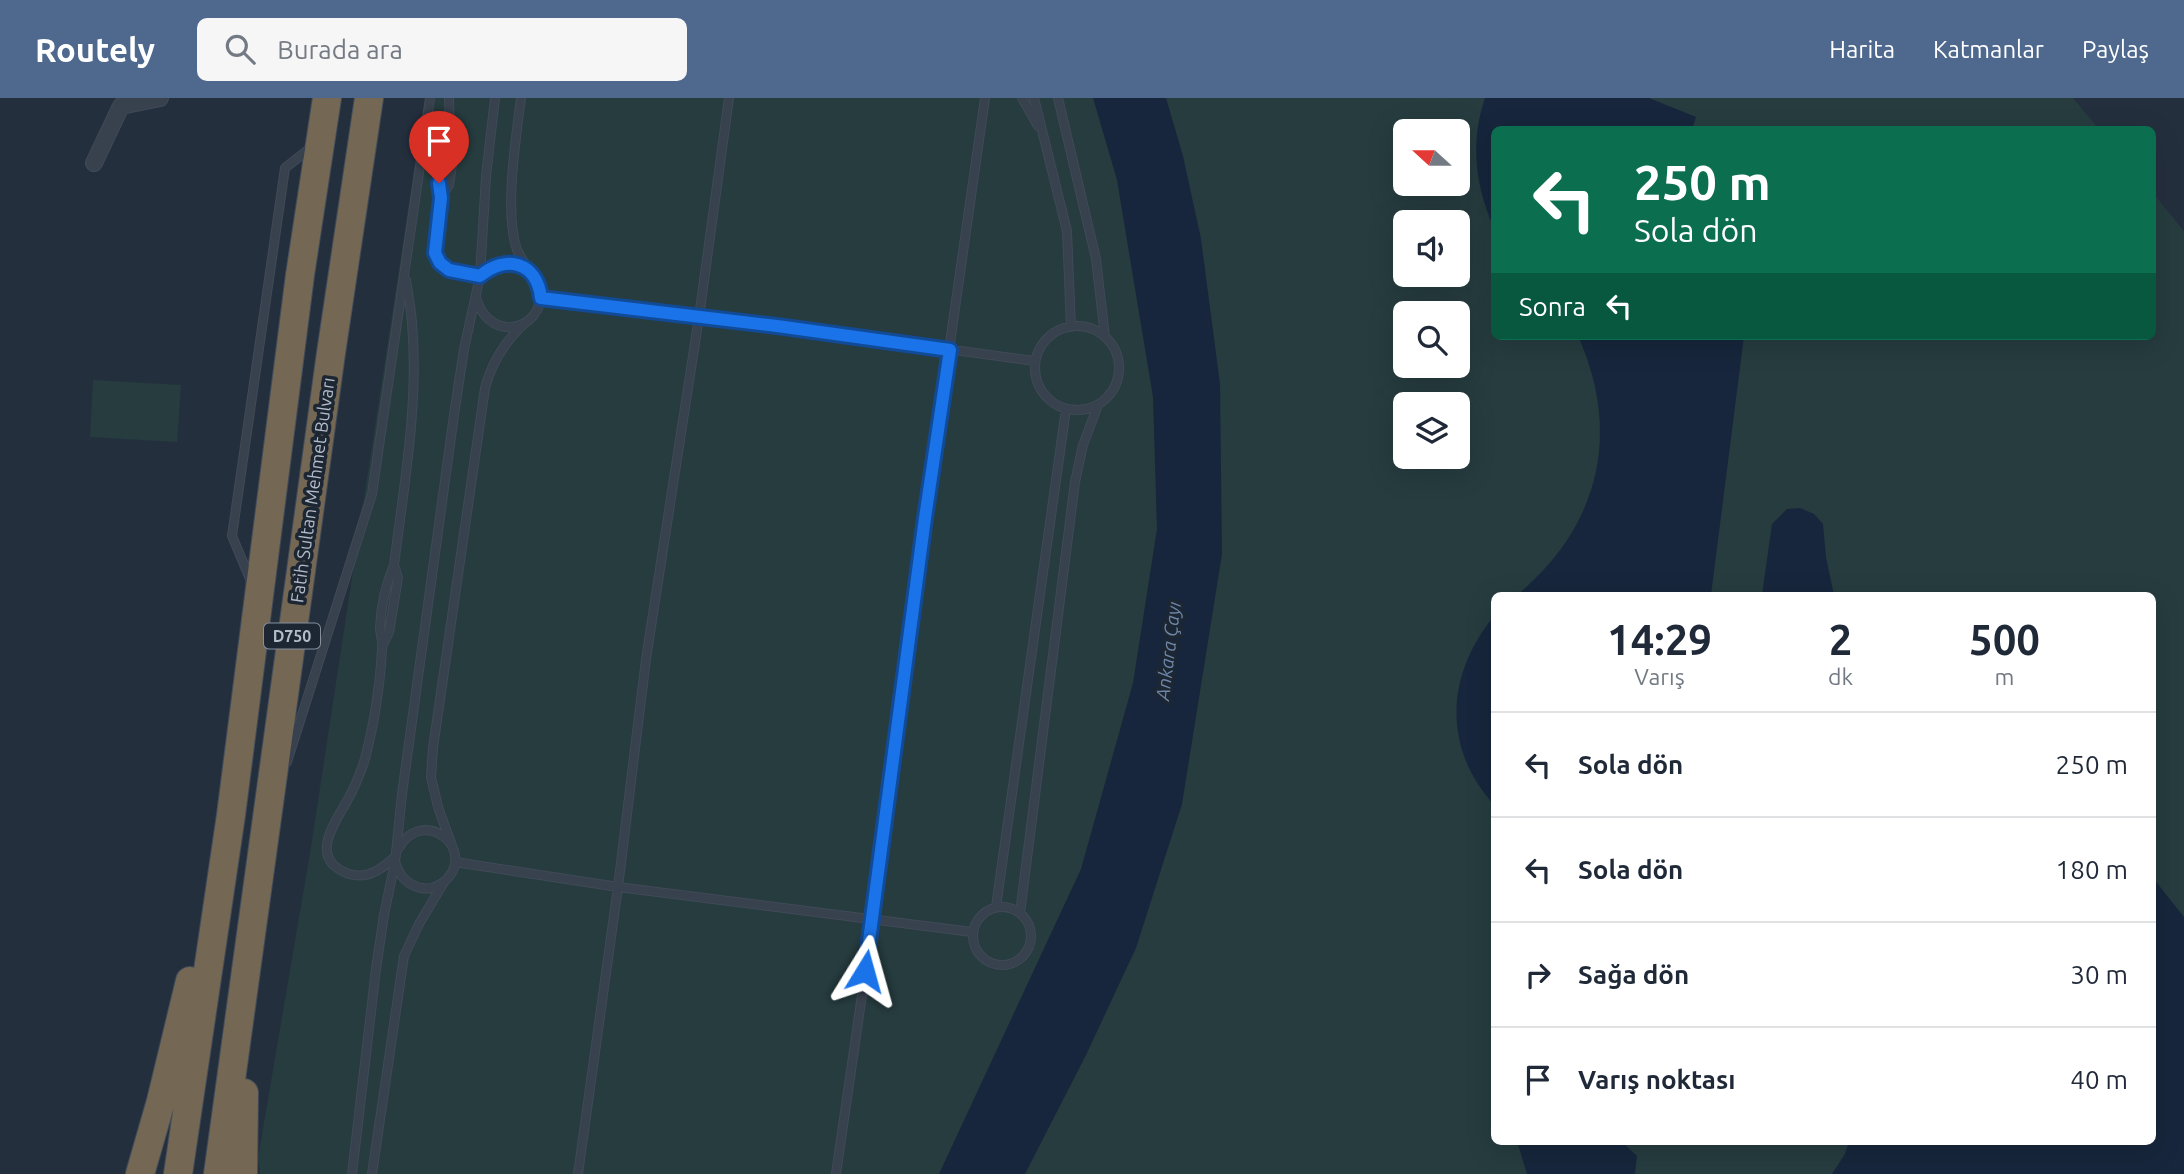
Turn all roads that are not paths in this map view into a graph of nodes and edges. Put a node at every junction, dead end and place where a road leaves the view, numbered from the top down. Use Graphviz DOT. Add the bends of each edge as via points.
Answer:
graph roads {
  1 [pos="160,98"];
  2 [pos="327,98"];
  3 [pos="369,98"];
  4 [pos="430,98"];
  5 [pos="449,98"];
  6 [pos="495,98"];
  7 [pos="520,98"];
  8 [pos="729,98"];
  9 [pos="985,98"];
  10 [pos="1023,98"];
  11 [pos="1034,98"];
  12 [pos="1058,98"];
  13 [pos="1045,139"];
  14 [pos="94,163"];
  15 [pos="405,271"];
  16 [pos="530,271"];
  17 [pos="480,276"];
  18 [pos="476,298"];
  19 [pos="541,298"];
  20 [pos="699,317"];
  21 [pos="525,323"];
  22 [pos="1071,327"];
  23 [pos="1105,337"];
  24 [pos="950,350"];
  25 [pos="1035,361"];
  26 [pos="1098,405"];
  27 [pos="1066,409"];
  28 [pos="285,771"];
  29 [pos="281,783"];
  30 [pos="231,816"];
  31 [pos="265,835"];
  32 [pos="452,846"];
  33 [pos="396,856"];
  34 [pos="455,862"];
  35 [pos="444,882"];
  36 [pos="618,887"];
  37 [pos="996,907"];
  38 [pos="1020,913"];
  39 [pos="873,919"];
  40 [pos="972,932"];
  41 [pos="244,983"];
  42 [pos="140,1174"];
  43 [pos="178,1174"];
  44 [pos="218,1174"];
  45 [pos="243,1174"];
  46 [pos="352,1174"];
  47 [pos="372,1174"];
  48 [pos="578,1174"];
  49 [pos="836,1174"];
  1 -- 14 [label="street" via="121,106"];
  2 -- 30 [label="highway, D750"];
  3 -- 31 [label="highway, Fatih Sultan Mehmet Bulvarı / D750"];
  4 -- 15 [label="lane"];
  5 -- 17 [label="lane" via="450,131 439,183 435,253 449,270"];
  6 -- 17 [label="lane"];
  7 -- 16 [label="lane" via="511,215 517,249"];
  8 -- 20 [label="lane"];
  9 -- 24 [label="lane"];
  10 -- 13 [label="lane"];
  11 -- 13 [label="lane"];
  12 -- 23 [label="lane" via="1096,259"];
  13 -- 22 [label="lane" via="1067,231"];
  15 -- 28 [label="lane" via="372,494"];
  15 -- 33 [label="lane" via="413,391 394,565 380,629 383,645 374,714 364,763 327,834 326,846 329,859 353,875 372,874"];
  16 -- 17 [label="lane" via="502,264"];
  16 -- 19 [label="lane"];
  17 -- 18 [label="lane"];
  18 -- 21 [label="lane" via="487,319 496,324 515,327"];
  18 -- 33 [label="lane" via="454,415"];
  19 -- 20 [label="lane"];
  19 -- 21 [label="lane"];
  20 -- 24 [label="lane"];
  20 -- 36 [label="lane" via="646,659"];
  21 -- 32 [label="lane" via="499,353 485,388 433,748 431,777"];
  22 -- 23 [label="lane" via="1090,328"];
  22 -- 25 [label="lane" via="1051,335"];
  23 -- 26 [label="lane" via="1112,344 1119,371 1109,396"];
  24 -- 25 [label="lane"];
  24 -- 39 [label="lane"];
  25 -- 27 [label="lane" via="1038,386 1046,398"];
  26 -- 27 [label="lane"];
  26 -- 38 [label="lane" via="1075,482"];
  27 -- 37 [label="lane"];
  29 -- 31 [label="lane"];
  30 -- 42 [label="highway"];
  30 -- 43 [label="highway, D750"];
  31 -- 41 [label="highway, Fatih Sultan Mehmet Bulvarı / D750"];
  32 -- 33 [label="lane" via="438,832 419,830 402,841"];
  32 -- 34 [label="lane"];
  33 -- 35 [label="lane" via="402,877 417,888"];
  33 -- 46 [label="lane" via="376,969"];
  34 -- 35 [label="lane"];
  34 -- 36 [label="lane"];
  35 -- 47 [label="lane" via="404,956"];
  36 -- 39 [label="lane"];
  36 -- 48 [label="lane"];
  37 -- 38 [label="lane"];
  37 -- 40 [label="lane" via="981,915"];
  38 -- 40 [label="lane" via="1029,925 1030,945 1010,965 990,964 982,958"];
  39 -- 40 [label="lane"];
  39 -- 49 [label="lane"];
  41 -- 44 [label="highway, Fatih Sultan Mehmet Bulvarı / D750"];
  41 -- 45 [label="highway"];
}
